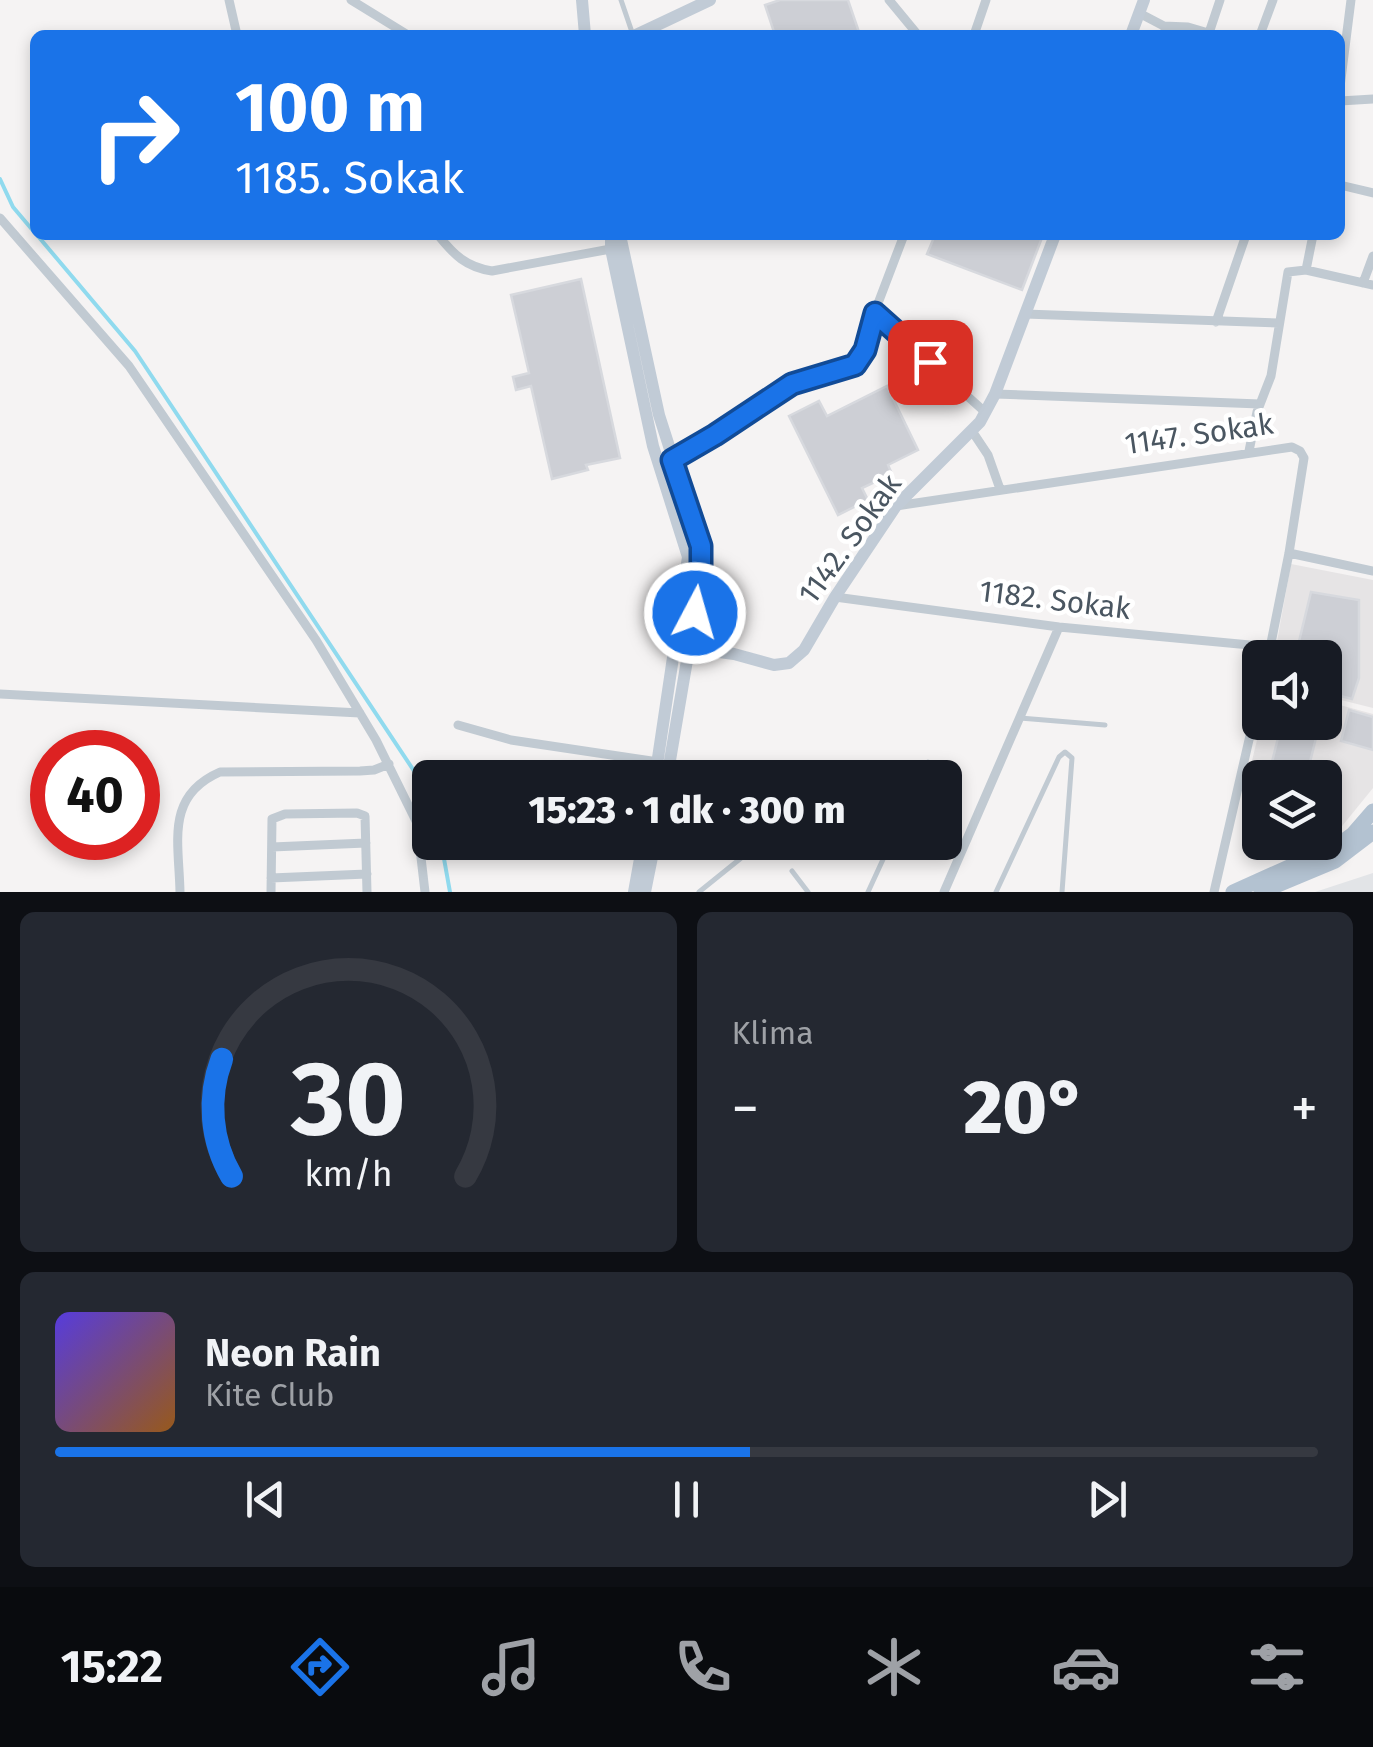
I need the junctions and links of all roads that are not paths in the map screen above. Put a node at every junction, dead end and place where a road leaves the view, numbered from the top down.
1 (230, 0) edge
2 (350, 0) edge
3 (582, 0) edge
4 (621, 0) edge
5 (710, 0) edge
6 (889, 0) edge
7 (986, 0) edge
8 (1220, 0) edge
9 (1273, 0) edge
10 (1351, 0) edge
11 (1142, 7) edge
12 (1163, 26) junction
13 (237, 30) edge
14 (400, 30) edge
15 (585, 30) edge
16 (633, 30) edge
17 (646, 30) edge
18 (914, 30) edge
19 (976, 30) edge
20 (1171, 30) edge
21 (1198, 30) edge
22 (1213, 30) edge
23 (1262, 30) edge
24 (1345, 49) edge
25 (1373, 98) edge
26 (1345, 101) edge
27 (1345, 186) edge
28 (1373, 192) edge
29 (0, 218) edge
30 (442, 240) edge
31 (902, 240) edge
32 (1053, 240) edge
33 (1244, 240) edge
34 (1312, 240) edge
35 (616, 242) edge
36 (1373, 256) edge
37 (1306, 270) junction
38 (1368, 284) edge
39 (875, 313) junction
40 (1025, 314) junction
41 (1216, 322) junction
42 (1278, 323) junction
43 (995, 394) junction
44 (1260, 404) junction
45 (985, 412) junction
46 (972, 430) junction
47 (1249, 451) junction
48 (666, 463) junction
49 (1000, 489) junction
50 (896, 506) junction
51 (1290, 553) junction
52 (1373, 572) edge
53 (835, 597) junction
54 (1059, 627) junction
55 (1272, 640) edge
56 (682, 647) junction
57 (1242, 649) edge
58 (0, 694) edge
59 (360, 713) junction
60 (1020, 718) junction
61 (458, 724) dead end
62 (1104, 725) dead end
63 (1249, 740) edge
64 (645, 760) edge
65 (658, 760) edge
66 (669, 760) edge
67 (389, 764) junction
68 (1373, 811) edge
69 (1373, 832) edge
70 (366, 843) junction
71 (272, 846) junction
72 (640, 860) edge
73 (651, 860) edge
74 (739, 860) edge
75 (882, 860) edge
76 (792, 871) dead end
77 (366, 874) junction
78 (271, 878) junction
79 (180, 892) edge
80 (271, 892) edge
81 (367, 892) edge
82 (425, 892) edge
83 (634, 892) edge
84 (645, 892) edge
85 (699, 892) edge
86 (808, 892) edge
87 (868, 892) edge
88 (944, 892) edge
89 (996, 892) edge
90 (1062, 892) edge
91 (1214, 892) edge
92 (1234, 892) edge
93 (1261, 892) edge

1 - 13 street
2 - 14 street
3 - 15 street
4 - 16 lane
5 - 17 street
6 - 18 street
7 - 19 street
8 - 22 street
9 - 23 street
10 - 24 street
11 - 12 street
12 - 20 street
12 - 21 street
25 - 26 street
27 - 28 street
29 - 59 street
30 - 35 street
31 - 39 street
32 - 40 street, 1142. Sokak
33 - 41 street
34 - 37 street
35 - 48 street
36 - 38 street
37 - 38 street
37 - 42 street
39 - 45 street
39 - 48 street
40 - 41 street
40 - 43 street, 1142. Sokak
41 - 42 street
42 - 44 street
43 - 44 street
43 - 45 street, 1142. Sokak
44 - 47 street
45 - 46 street, 1142. Sokak
46 - 49 street
46 - 50 street, 1142. Sokak
47 - 49 street, 1147. Sokak
47 - 51 street, 1147. Sokak
48 - 56 street
49 - 50 street, 1147. Sokak
50 - 53 street, 1142. Sokak
51 - 52 street
51 - 55 street, 1147. Sokak
53 - 54 street, 1182. Sokak
53 - 56 street, 1142. Sokak
54 - 57 street, 1182. Sokak
54 - 60 street
56 - 65 street
56 - 66 street
58 - 59 street
59 - 67 street
60 - 62 lane
60 - 88 street
61 - 64 street
63 - 91 street
67 - 79 street
67 - 82 street
68 - 92 main road
69 - 93 main road
70 - 71 street
70 - 71 street
70 - 77 street
71 - 78 street
72 - 83 street
73 - 84 street
74 - 85 lane
75 - 87 lane
76 - 86 lane
77 - 78 street
77 - 81 street
78 - 80 street
89 - 90 lane

